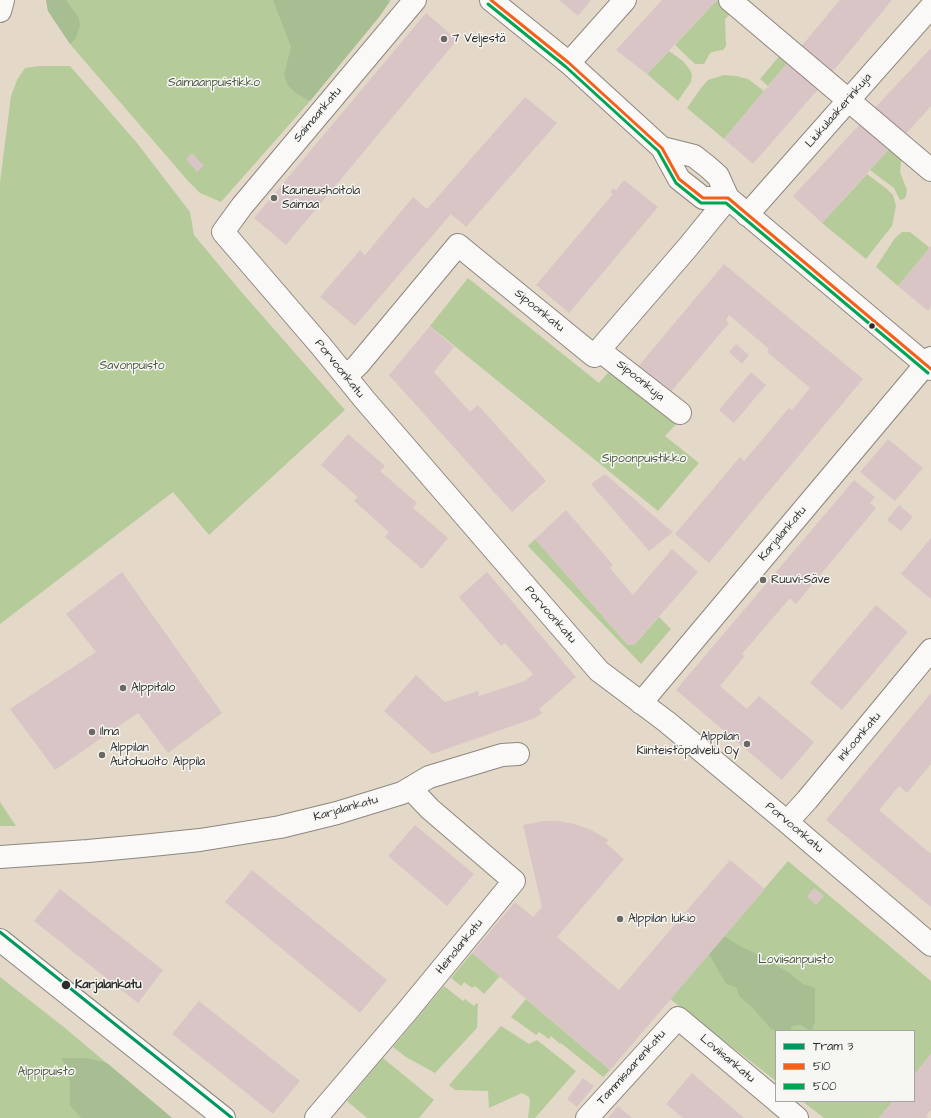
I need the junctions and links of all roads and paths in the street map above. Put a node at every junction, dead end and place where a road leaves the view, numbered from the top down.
1 (3, 0) edge
2 (415, 0) edge
3 (491, 0) edge
4 (625, 0) edge
5 (730, 0) edge
6 (931, 7) edge
7 (0, 11) edge
8 (569, 63) junction
9 (848, 100) junction
10 (931, 170) edge
11 (728, 198) junction
12 (747, 214) junction
13 (223, 232) joint
14 (599, 350) junction
15 (929, 364) edge
16 (346, 376) junction
17 (680, 414) dead end
18 (931, 650) edge
19 (641, 703) junction
20 (518, 754) dead end
21 (411, 789) junction
22 (787, 822) junction
23 (0, 857) edge
24 (0, 940) edge
25 (931, 945) edge
26 (678, 1018) joint
27 (775, 1100) edge
28 (777, 1102) edge
29 (224, 1118) edge
30 (316, 1118) edge
31 (587, 1118) edge
32 (797, 1118) edge

1 - 7 street
2 - 13 street, Saimaankatu
3 - 8 street
4 - 8 street
5 - 9 street
6 - 9 street, Liukulaakerinkuja
8 - 11 street
9 - 10 street
9 - 12 street, Liukulaakerinkuja
11 - 12 street
11 - 14 street
12 - 15 street
13 - 16 street, Porvoonkatu
14 - 16 street, Sipoonkatu
14 - 17 street, Sipoonkuja
15 - 19 street, Karjalankatu
16 - 19 street, Porvoonkatu
18 - 22 street, Inkoonkatu
19 - 22 street, Porvoonkatu
20 - 21 street, Karjalankatu
21 - 23 street, Karjalankatu
21 - 30 street, Heinolankatu
22 - 25 street, Porvoonkatu
24 - 29 street
26 - 27 street, Loviisankatu
26 - 31 street, Tammisaarenkatu
28 - 32 street, Loviisankatu

